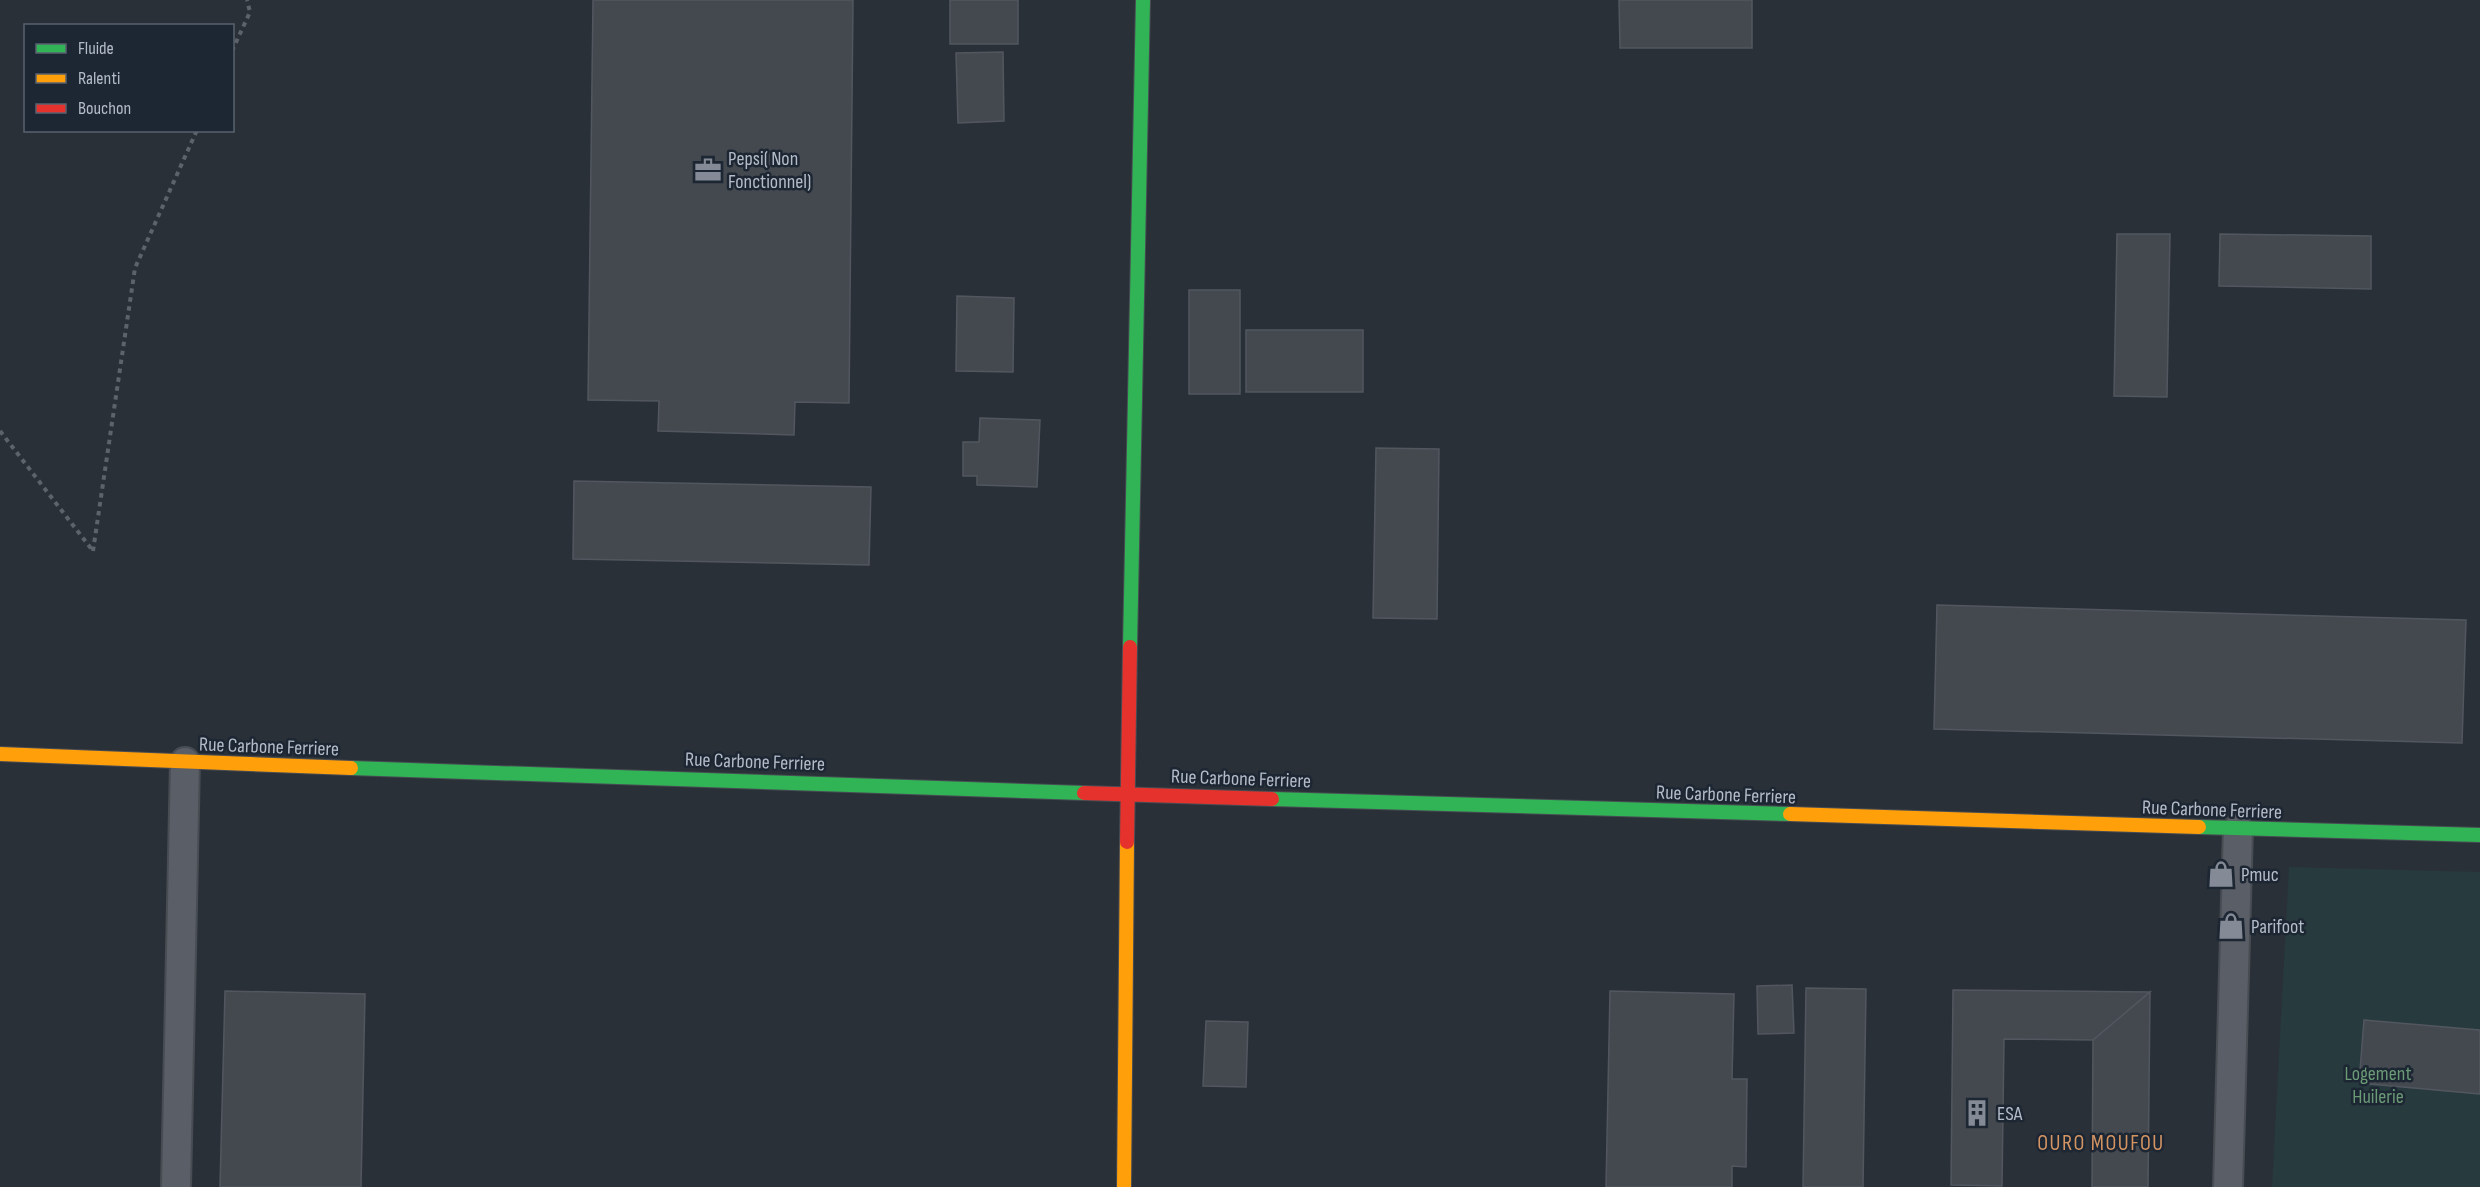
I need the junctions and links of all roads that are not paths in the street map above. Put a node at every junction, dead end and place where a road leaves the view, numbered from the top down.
1 (1143, 0) edge
2 (0, 754) edge
3 (185, 762) junction
4 (1127, 793) junction
5 (2238, 829) junction
6 (2480, 835) edge
7 (176, 1187) edge
8 (1124, 1187) edge
9 (2228, 1187) edge

1 - 4 street
2 - 3 street, Rue Carbone Ferriere
3 - 4 street, Rue Carbone Ferriere
3 - 7 street
4 - 5 street, Rue Carbone Ferriere
4 - 8 street
5 - 6 street, Rue Carbone Ferriere
5 - 9 street

